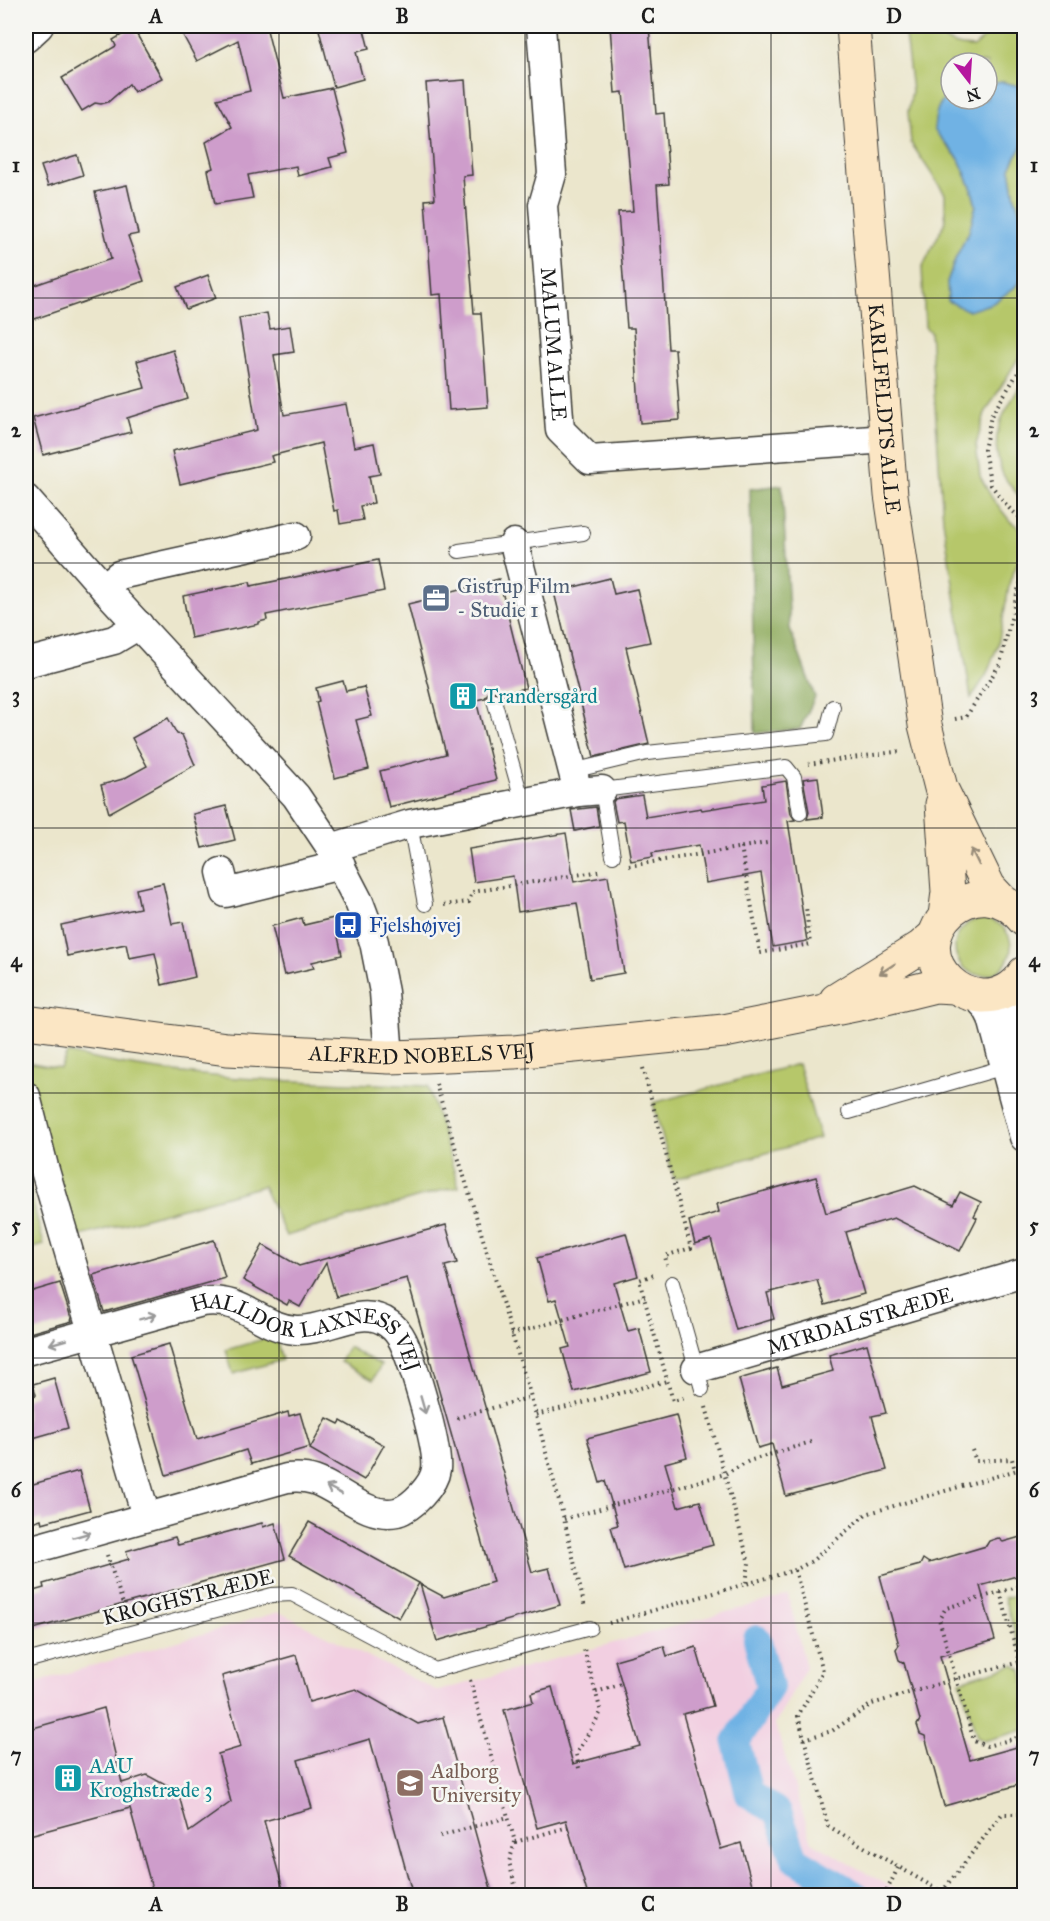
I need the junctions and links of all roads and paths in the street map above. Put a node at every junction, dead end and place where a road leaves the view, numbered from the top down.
1 (39, 26) edge
2 (541, 26) edge
3 (853, 26) edge
4 (26, 38) edge
5 (1024, 363) edge
6 (887, 440) junction
7 (26, 499) edge
8 (1024, 520) edge
9 (583, 533) dead end
10 (296, 536) dead end
11 (514, 543) junction
12 (459, 551) dead end
13 (1024, 574) edge
14 (104, 588) junction
15 (1018, 590) junction
16 (1024, 592) edge
17 (139, 625) junction
18 (26, 663) edge
19 (494, 700) dead end
20 (833, 707) dead end
21 (927, 736) junction
22 (786, 767) junction
23 (584, 785) junction
24 (941, 788) junction
25 (523, 803) junction
26 (800, 813) dead end
27 (410, 824) junction
28 (767, 843) dead end
29 (741, 847) junction
30 (336, 856) junction
31 (613, 856) dead end
32 (626, 866) dead end
33 (604, 870) dead end
34 (221, 872) dead end
35 (425, 903) joint
36 (806, 907) dead end
37 (1017, 911) edge
38 (940, 925) junction
39 (1019, 980) edge
40 (965, 991) junction
41 (817, 1011) junction
42 (26, 1022) edge
43 (635, 1040) junction
44 (424, 1056) junction
45 (389, 1057) junction
46 (1018, 1061) edge
47 (26, 1096) edge
48 (849, 1112) dead end
49 (1024, 1137) edge
50 (1024, 1273) edge
51 (659, 1274) dead end
52 (670, 1277) joint
53 (645, 1297) junction
54 (92, 1332) junction
55 (511, 1334) junction
56 (26, 1351) edge
57 (667, 1381) junction
58 (697, 1384) junction
59 (531, 1397) junction
60 (706, 1404) dead end
61 (536, 1415) junction
62 (429, 1425) junction
63 (814, 1441) dead end
64 (972, 1450) dead end
65 (1024, 1468) edge
66 (1015, 1470) junction
67 (725, 1474) junction
68 (146, 1516) junction
69 (564, 1519) junction
70 (99, 1530) junction
71 (26, 1551) edge
72 (795, 1570) junction
73 (746, 1583) junction
74 (1024, 1585) edge
75 (1000, 1592) junction
76 (584, 1630) junction
77 (132, 1631) junction
78 (26, 1661) edge
79 (465, 1662) junction
80 (1022, 1662) edge
81 (955, 1679) junction
82 (622, 1683) dead end
83 (596, 1692) junction
84 (1024, 1736) edge
85 (804, 1739) junction
86 (579, 1768) dead end
87 (1024, 1814) edge
88 (508, 1816) junction
89 (568, 1827) dead end
90 (440, 1836) dead end
91 (515, 1842) junction
92 (899, 1866) junction
93 (942, 1892) junction
94 (518, 1896) edge
95 (884, 1896) edge
96 (949, 1896) edge

1 - 4 street
2 - 6 street, MALUM ALLE
3 - 6 street, KARLFELDTS ALLE
5 - 8 path
6 - 21 street, KARLFELDTS ALLE
7 - 14 street
9 - 11 lane
10 - 14 street
11 - 12 lane
11 - 23 street
13 - 15 path
14 - 17 street
15 - 16 path
15 - 21 path
17 - 18 street
17 - 30 street
19 - 25 lane
20 - 23 lane
21 - 22 path
21 - 24 street, KARLFELDTS ALLE
22 - 23 lane
22 - 26 lane
23 - 25 street
23 - 31 lane
37 -> 24 street, KARLFELDTS ALLE
24 - 38 street, KARLFELDTS ALLE
25 - 27 street
27 - 30 street
27 - 35 lane
28 - 29 path
29 - 32 path
29 - 36 path
30 - 34 street
30 - 45 street
33 - 35 path
37 - 38 street, ALFRED NOBELS VEJ
38 - 40 street, KARLFELDTS ALLE
38 -> 41 street, ALFRED NOBELS VEJ
39 - 40 street, ALFRED NOBELS VEJ
39 - 46 street
40 - 41 street, ALFRED NOBELS VEJ
40 - 46 street
41 - 43 street, ALFRED NOBELS VEJ
42 - 45 street, ALFRED NOBELS VEJ
43 - 44 street, ALFRED NOBELS VEJ
43 - 52 path
44 - 45 street, ALFRED NOBELS VEJ
44 - 55 path
46 - 48 lane
46 - 49 street
47 - 54 street
50 - 58 street, MYRDALSTRÆDE
51 - 53 path
52 - 58 lane
53 - 55 path
53 - 57 path
54 -> 56 street, HALLDOR LAXNESS VEJ
54 -> 62 street, HALLDOR LAXNESS VEJ
54 - 68 street
55 - 59 path
57 - 58 path
57 - 61 path
59 - 61 path
59 - 62 path
60 - 67 path
61 - 69 path
62 -> 68 street, HALLDOR LAXNESS VEJ
63 - 67 path
64 - 66 path
65 - 66 path
66 - 72 path
67 - 69 path
67 - 73 path
68 - 70 street, HALLDOR LAXNESS VEJ
69 - 76 path
71 -> 70 street, HALLDOR LAXNESS VEJ
70 - 77 path
72 - 73 path
72 - 85 path
73 - 76 path
74 - 75 path
75 - 80 path
75 - 81 path
76 - 79 lane, KROGHSTRÆDE
76 - 83 path
77 - 78 lane, KROGHSTRÆDE
77 - 79 lane, KROGHSTRÆDE
79 - 88 path
80 - 81 path
81 - 84 path
81 - 85 path
82 - 83 path
83 - 86 path
85 - 92 path
87 - 93 path
88 - 90 path
88 - 91 path
89 - 91 path
91 - 94 path
92 - 93 path
92 - 95 path
93 - 96 path

